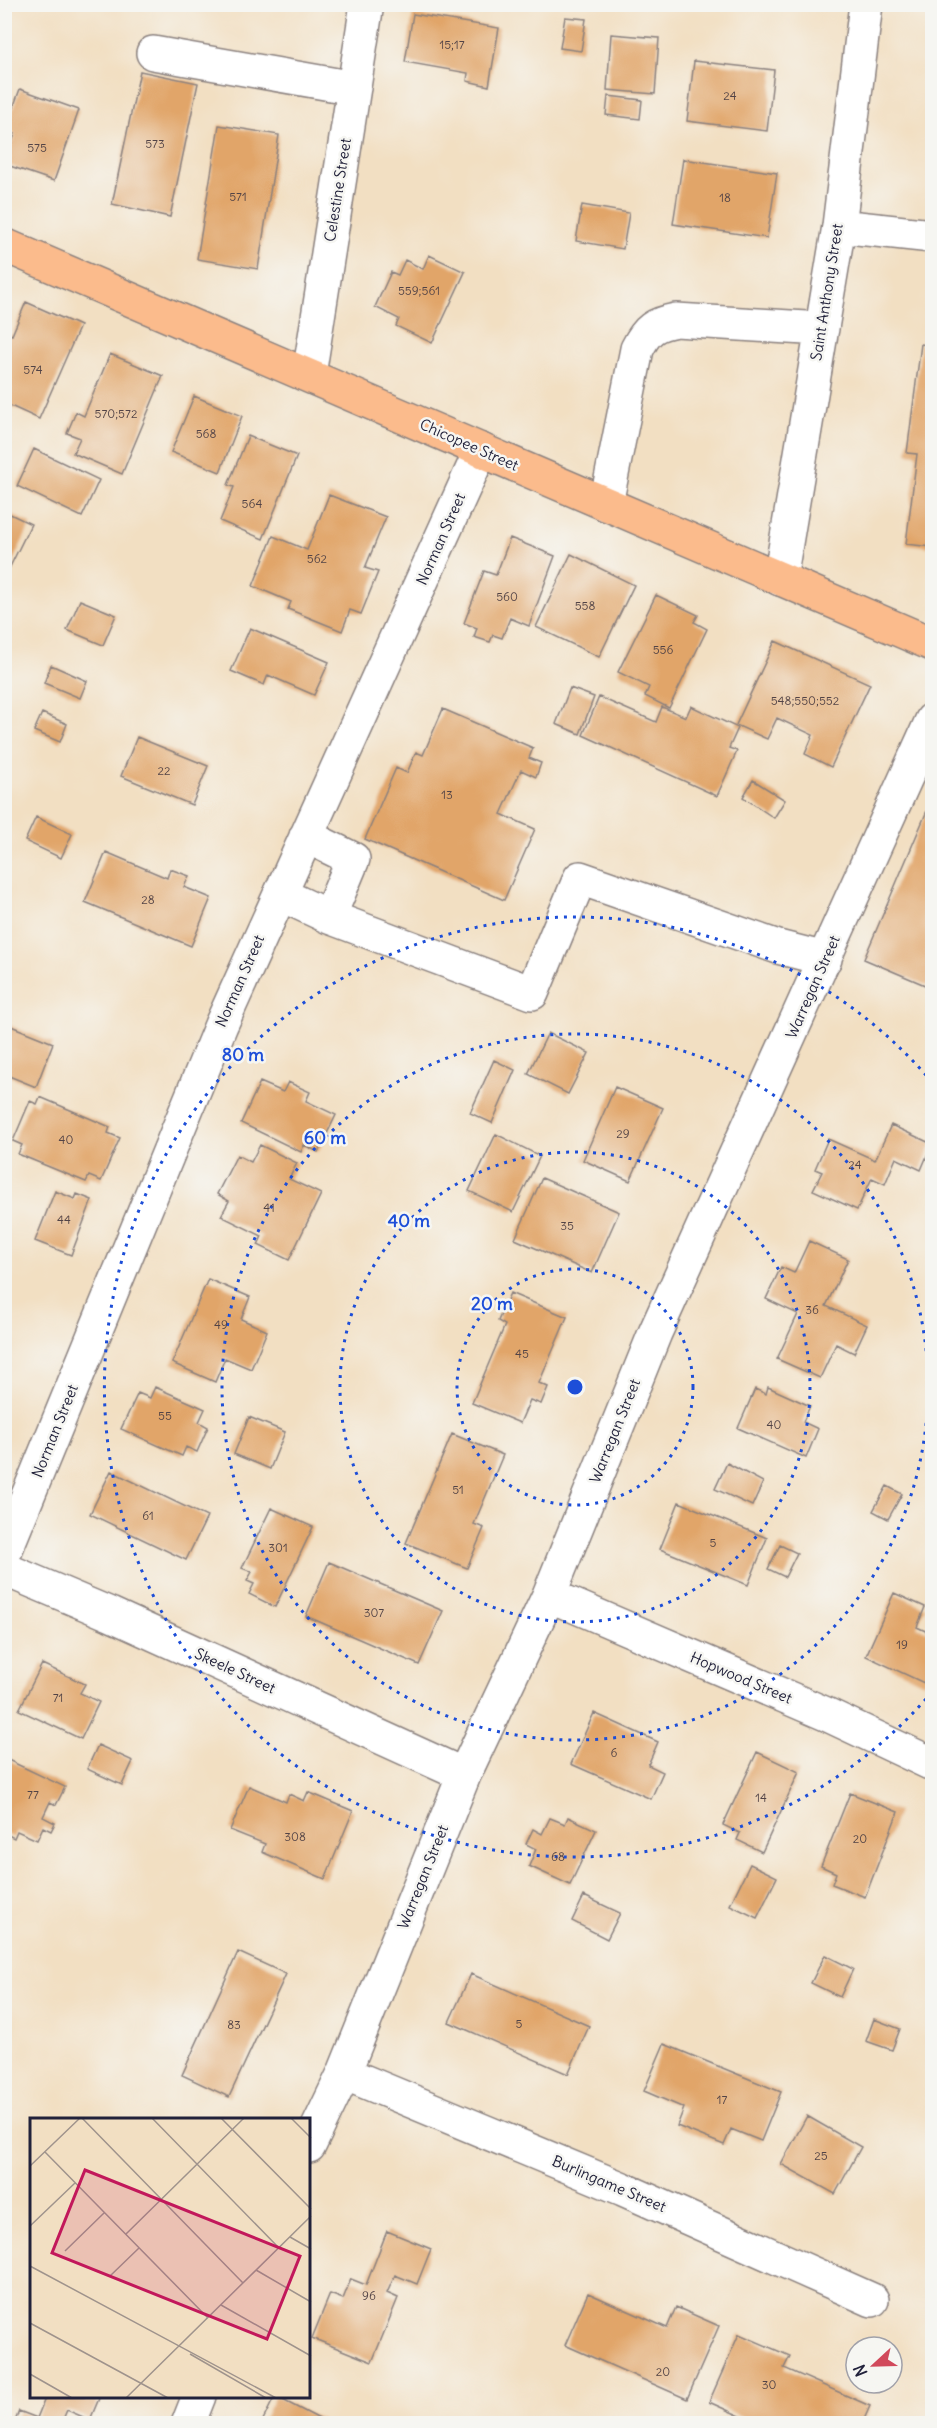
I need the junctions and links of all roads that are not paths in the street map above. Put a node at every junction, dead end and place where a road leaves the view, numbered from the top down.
1 (367, 4) edge
2 (866, 4) edge
3 (153, 53) dead end
4 (354, 88) junction
5 (838, 226) junction
6 (933, 236) edge
7 (4, 245) edge
8 (822, 329) junction
9 (309, 375) junction
10 (481, 450) junction
11 (606, 504) junction
12 (780, 579) junction
13 (933, 644) edge
14 (933, 720) edge
15 (306, 836) junction
16 (280, 894) junction
17 (329, 917) junction
18 (825, 959) junction
19 (4, 1554) edge
20 (4, 1569) edge
21 (549, 1594) junction
22 (933, 1764) edge
23 (464, 1775) junction
24 (344, 2073) junction
25 (310, 2144) edge
26 (872, 2300) dead end
27 (199, 2398) edge
28 (188, 2424) edge

1 - 4 street, Celestine Street
2 - 5 street, Saint Anthony Street
3 - 4 street
4 - 9 street, Celestine Street
5 - 6 street
5 - 8 street, Saint Anthony Street
7 - 9 main road, Chicopee Street
8 - 11 street
8 - 12 street, Saint Anthony Street
9 - 10 main road, Chicopee Street
10 - 11 main road, Chicopee Street
10 - 15 street, Norman Street
11 - 12 main road, Chicopee Street
12 - 13 main road, Chicopee Street
14 - 18 street, Warregan Street
15 - 16 street, Norman Street
15 - 17 street
16 - 17 street
16 - 19 street, Norman Street
17 - 18 street
18 - 21 street, Warregan Street
20 - 23 street, Skeele Street
21 - 22 street, Hopwood Street
21 - 23 street, Warregan Street
23 - 24 street, Warregan Street
24 - 25 street, Warregan Street
24 - 26 street, Burlingame Street
27 - 28 street

